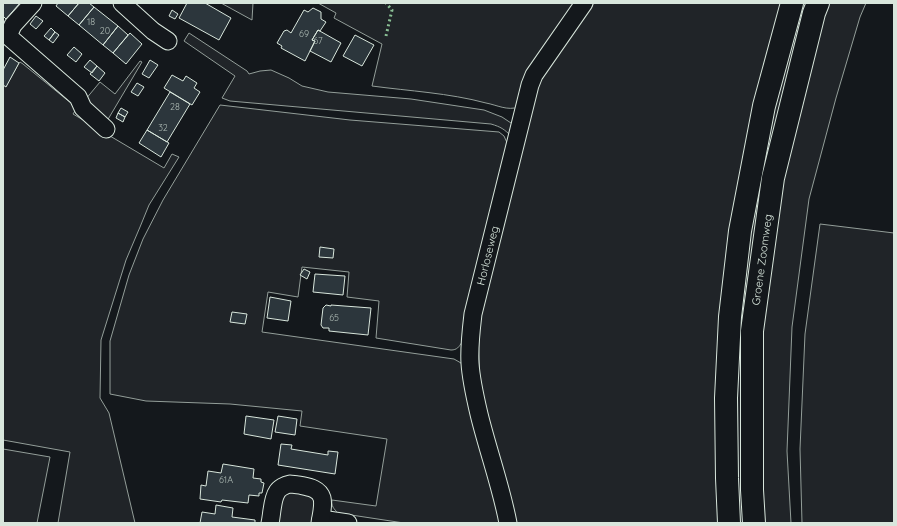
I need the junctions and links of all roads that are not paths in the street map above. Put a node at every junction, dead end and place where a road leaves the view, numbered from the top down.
1 (33, 3) edge
2 (122, 3) edge
3 (584, 3) edge
4 (792, 3) edge
5 (818, 3) edge
6 (168, 41) dead end
7 (106, 129) dead end
8 (320, 521) edge
9 (270, 523) edge
10 (348, 523) edge
11 (508, 523) edge
12 (729, 523) edge
13 (754, 523) edge

1 - 7 street
2 - 6 street
3 - 11 street, Horloseweg
4 - 12 main road
5 - 13 main road, Groene Zoomweg
8 - 9 street
8 - 10 street

